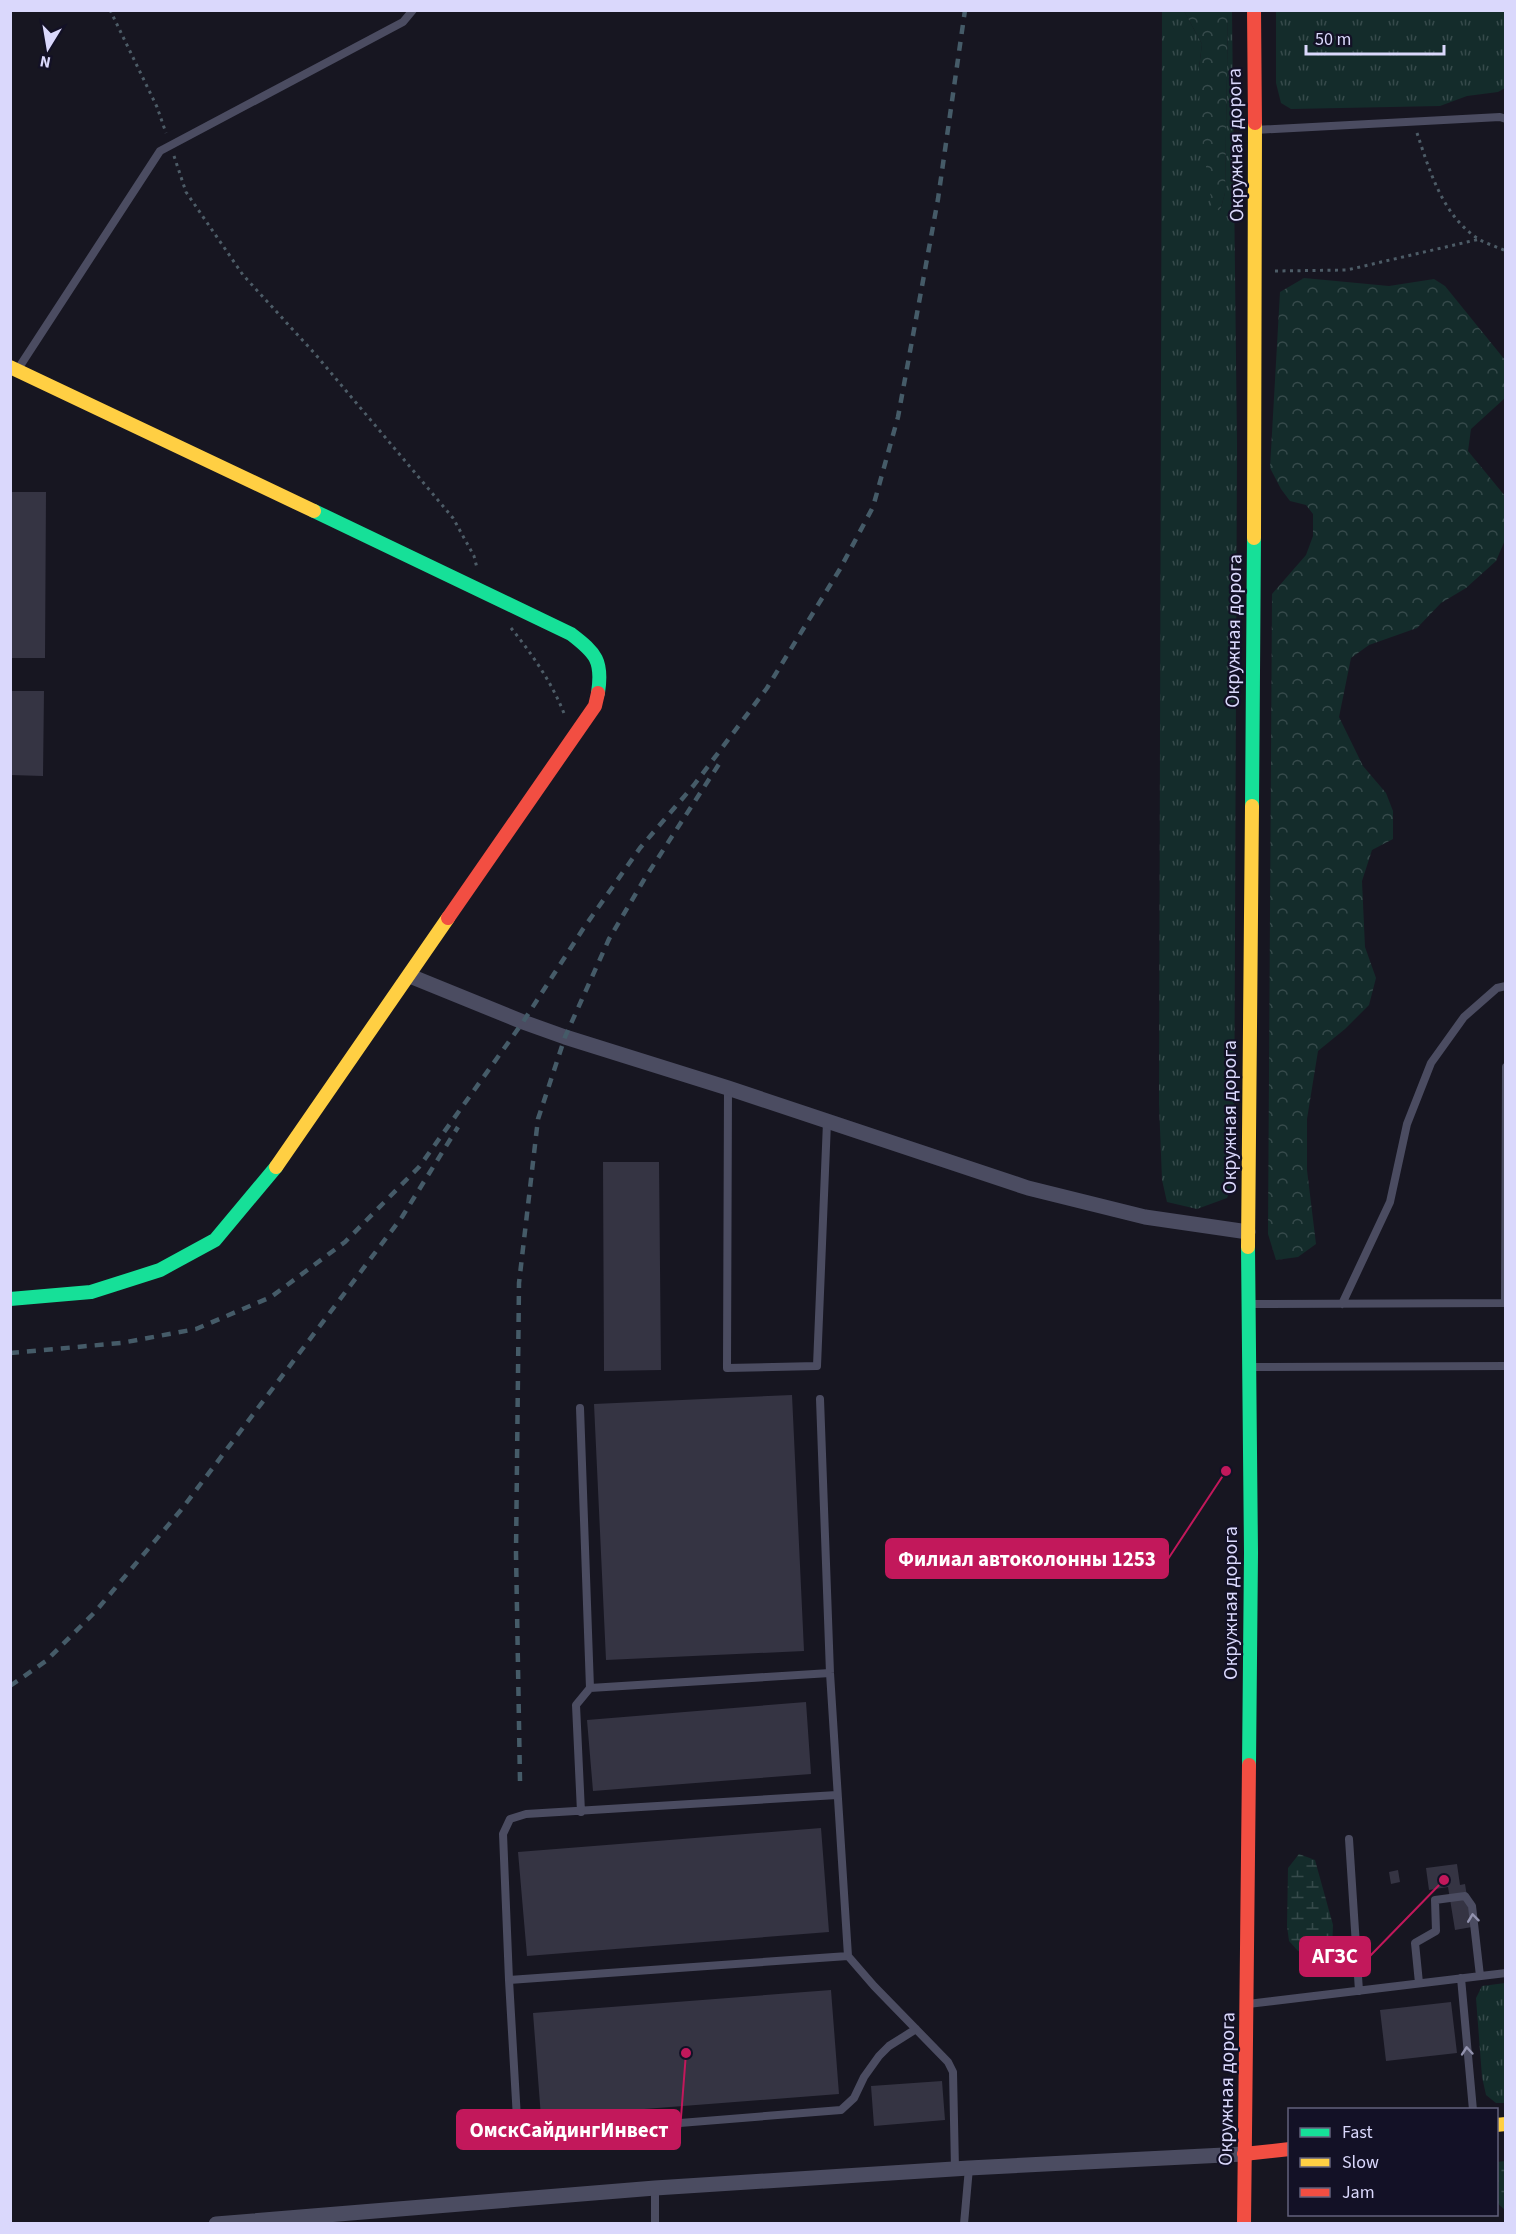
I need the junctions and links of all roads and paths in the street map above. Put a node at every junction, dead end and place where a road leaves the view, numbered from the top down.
1 (110, 10) edge
2 (413, 10) edge
3 (1254, 10) edge
4 (1506, 119) edge
5 (1413, 122) junction
6 (1254, 130) junction
7 (170, 145) junction
8 (1479, 239) junction
9 (1506, 251) edge
10 (1256, 271) junction
11 (14, 368) edge
12 (484, 593) junction
13 (509, 626) dead end
14 (565, 717) dead end
15 (410, 976) junction
16 (1506, 986) edge
17 (1506, 1067) edge
18 (728, 1088) junction
19 (827, 1122) junction
20 (1248, 1232) junction
21 (10, 1299) edge
22 (1248, 1304) junction
23 (1342, 1304) junction
24 (1506, 1366) edge
25 (1248, 1367) junction
26 (820, 1399) dead end
27 (580, 1407) dead end
28 (830, 1673) junction
29 (590, 1688) junction
30 (837, 1795) junction
31 (581, 1812) junction
32 (1349, 1839) dead end
33 (848, 1956) junction
34 (1506, 1973) edge
35 (1480, 1976) junction
36 (1461, 1978) junction
37 (509, 1980) junction
38 (1419, 1983) junction
39 (1359, 1990) junction
40 (1246, 2004) junction
41 (916, 2029) junction
42 (1473, 2108) edge
43 (1288, 2149) edge
44 (1244, 2154) junction
45 (962, 2168) junction
46 (655, 2188) junction
47 (216, 2223) edge
48 (655, 2223) edge
49 (964, 2223) edge
50 (1244, 2223) edge

1 - 7 path
2 - 7 lane
3 - 6 main road, Окружная дорога
4 - 5 lane
5 - 6 lane
5 - 8 path
6 - 10 main road, Окружная дорога
7 - 11 lane
7 - 12 path
8 - 9 path
8 - 10 path
10 - 20 main road, Окружная дорога
11 - 12 main road
12 - 15 main road
13 - 14 path
15 - 18 street
15 - 21 main road
16 - 23 lane
17 - 23 lane
18 - 19 street
18 - 19 lane
19 - 20 street
20 - 22 main road, Окружная дорога
22 - 23 lane
22 - 25 main road, Окружная дорога
24 - 25 lane
25 - 40 main road, Окружная дорога
26 - 28 lane
27 - 29 lane
28 - 29 lane
28 - 30 lane
29 - 31 lane
30 - 31 lane
30 - 33 lane
31 - 37 lane
32 - 39 lane
33 - 37 lane
33 - 41 lane
34 - 35 lane
35 - 36 lane
35 -> 38 lane
36 - 38 lane
42 -> 36 lane
37 - 41 lane
38 - 39 lane
39 - 40 lane
40 - 44 main road, Окружная дорога
41 - 45 lane
43 - 44 main road
44 - 45 street
44 - 50 main road, Окружная дорога
45 - 46 street
45 - 49 lane
46 - 47 street
46 - 48 lane

